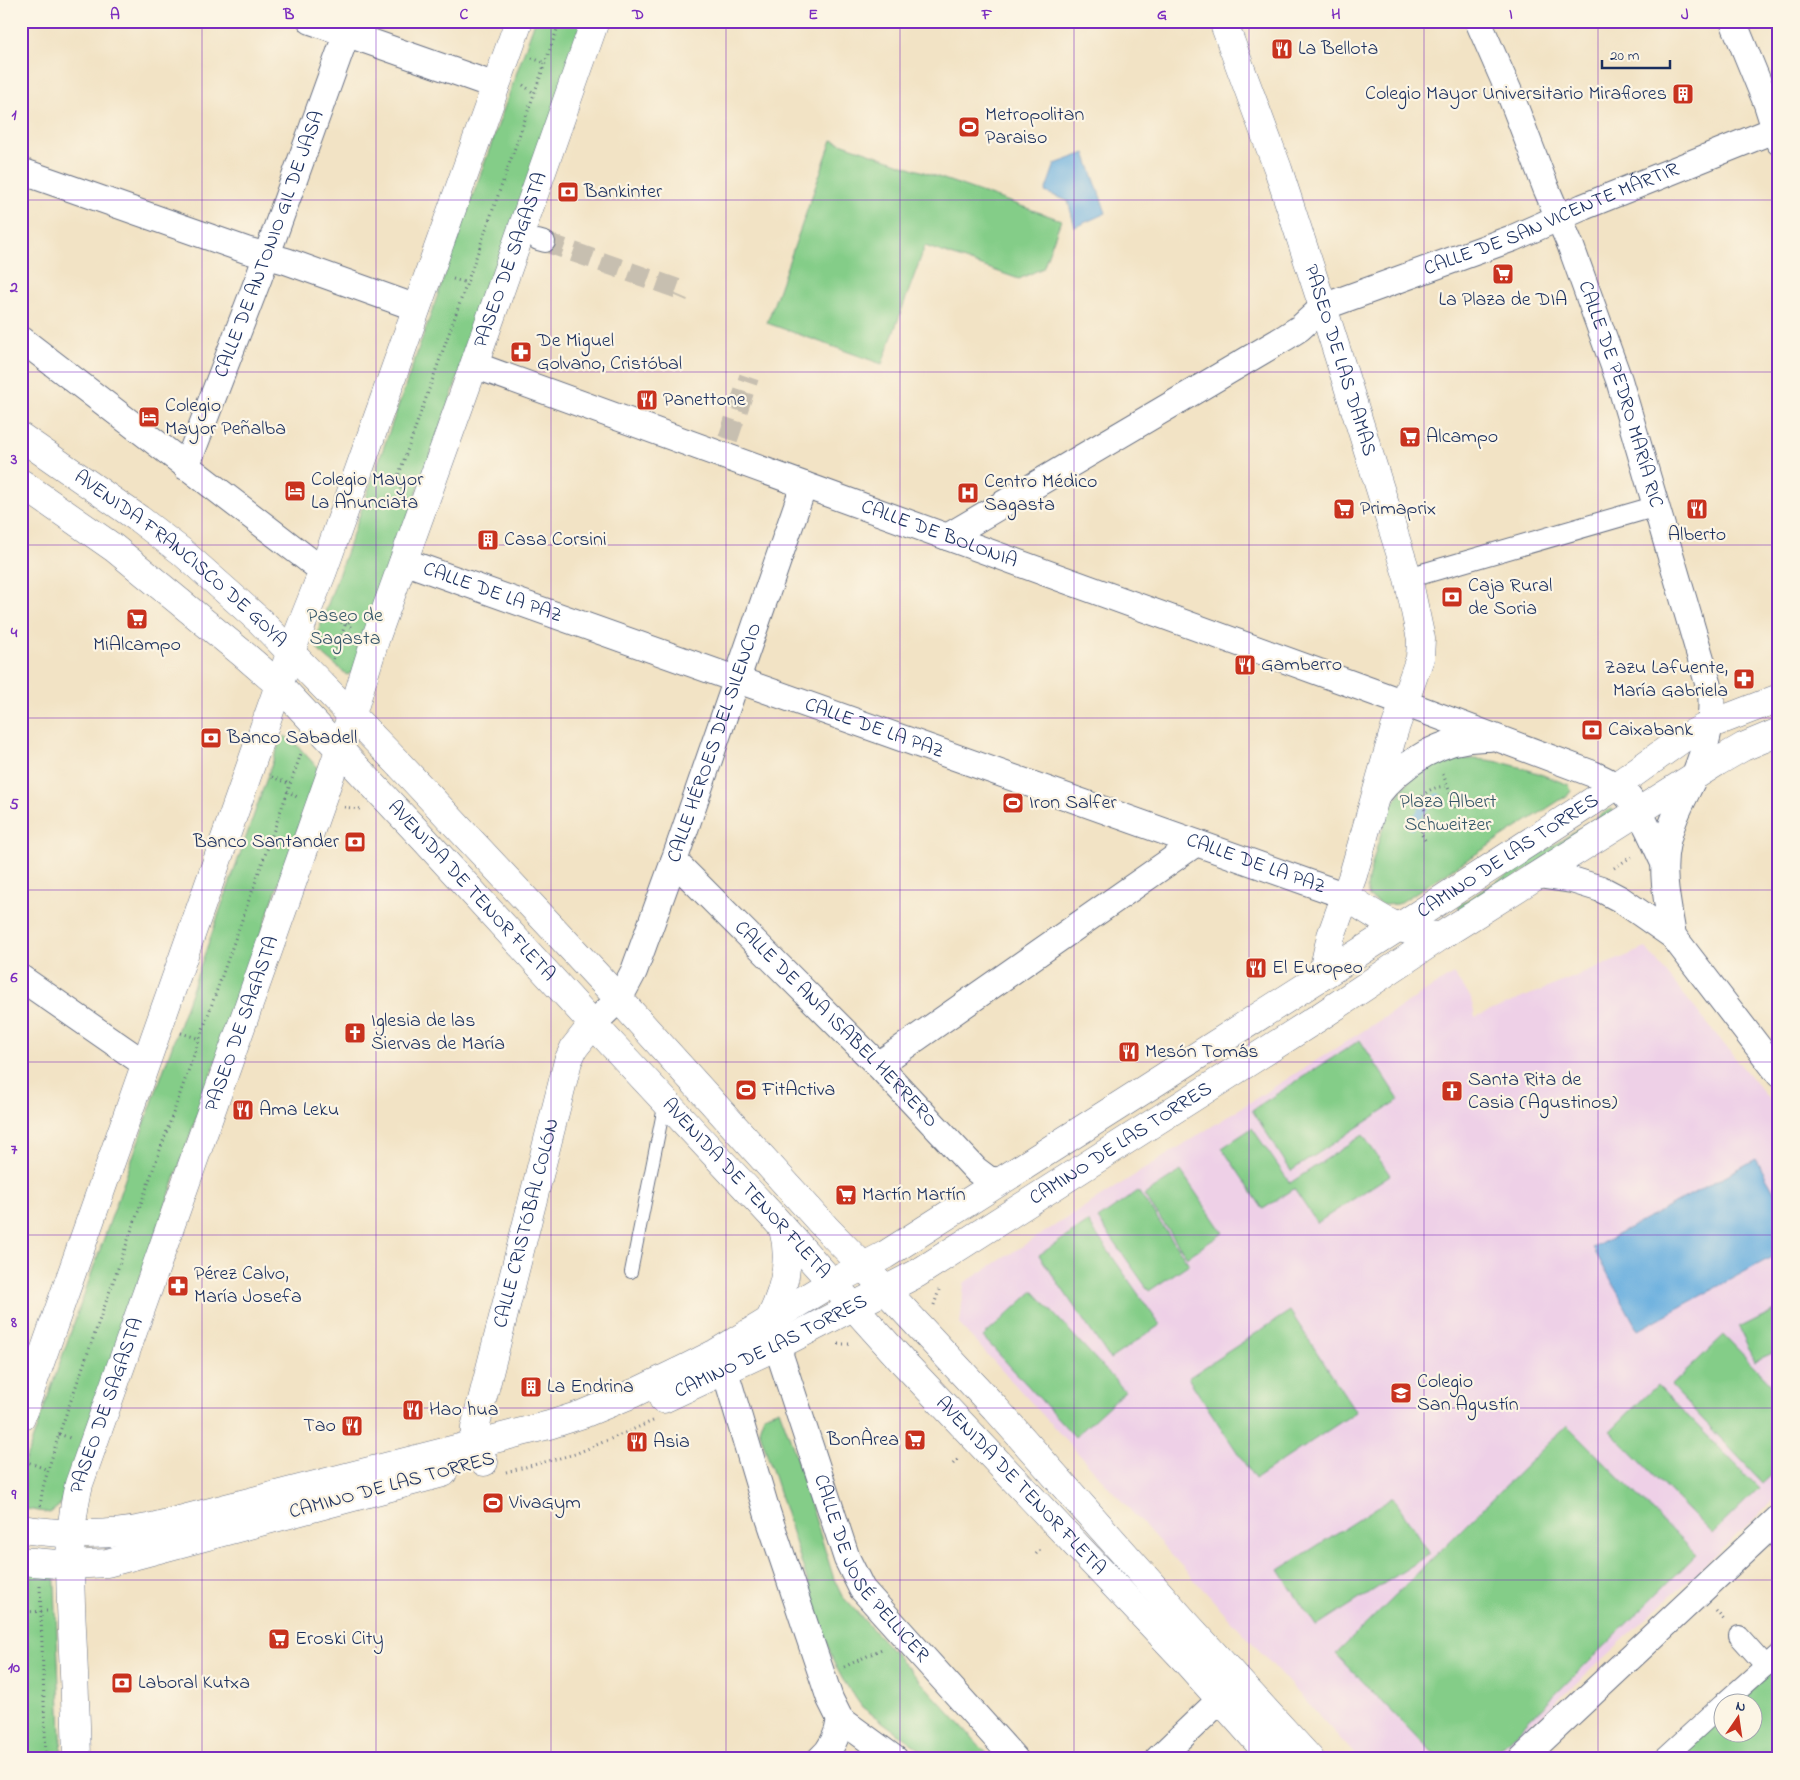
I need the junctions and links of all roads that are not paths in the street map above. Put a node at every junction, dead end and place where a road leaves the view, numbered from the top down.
1 (311, 21) edge
2 (519, 21) edge
3 (595, 21) edge
4 (1223, 21) edge
5 (1478, 21) edge
6 (1733, 21) edge
7 (349, 28) edge
8 (496, 86) junction
9 (1777, 133) edge
10 (21, 171) edge
11 (1559, 218) junction
12 (266, 256) junction
13 (1323, 307) junction
14 (417, 308) junction
15 (21, 338) edge
16 (474, 365) junction
17 (21, 437) edge
18 (186, 467) junction
19 (21, 483) edge
20 (804, 485) junction
21 (1657, 506) junction
22 (947, 537) junction
23 (403, 561) junction
24 (323, 571) junction
25 (1408, 578) junction
26 (290, 654) junction
27 (737, 680) junction
28 (279, 686) junction
29 (1779, 698) edge
30 (1404, 703) junction
31 (352, 714) junction
32 (1710, 725) junction
33 (1779, 732) edge
34 (1494, 739) junction
35 (338, 749) junction
36 (1693, 778) junction
37 (1616, 786) junction
38 (1375, 798) junction
39 (1638, 812) junction
40 (1196, 843) junction
41 (674, 861) junction
42 (1663, 861) junction
43 (1538, 876) junction
44 (1346, 896) junction
45 (1399, 927) junction
46 (1441, 936) junction
47 (1673, 936) junction
48 (1322, 976) junction
49 (21, 978) edge
50 (619, 999) junction
51 (593, 1024) junction
52 (145, 1064) junction
53 (878, 1065) junction
54 (1779, 1074) edge
55 (665, 1102) junction
56 (1000, 1182) junction
57 (783, 1229) junction
58 (863, 1266) junction
59 (631, 1272) dead end
60 (831, 1283) junction
61 (886, 1290) junction
62 (854, 1307) junction
63 (770, 1320) junction
64 (777, 1346) junction
65 (720, 1362) junction
66 (21, 1417) edge
67 (479, 1453) junction
68 (1779, 1518) edge
69 (30, 1519) edge
70 (70, 1534) junction
71 (21, 1561) edge
72 (70, 1565) junction
73 (1736, 1627) road end
74 (1772, 1660) edge
75 (1233, 1675) junction
76 (1737, 1692) edge
77 (1221, 1699) junction
78 (1712, 1715) edge
79 (840, 1719) junction
80 (77, 1759) edge
81 (820, 1759) edge
82 (895, 1759) edge
83 (1015, 1759) edge
84 (1158, 1759) edge
85 (1273, 1759) edge
86 (1310, 1759) edge
87 (1522, 1759) edge
88 (1663, 1759) edge

1 - 7 street
2 - 8 main road
3 - 16 main road, PASEO DE SAGASTA
4 - 13 main road, PASEO DE LAS DAMAS
5 - 11 street, CALLE DE PEDRO MARÍA RIC
6 - 9 street
7 - 8 street
7 - 12 street, CALLE DE ANTONIO GIL DE JASA
8 - 14 main road
9 - 11 street, CALLE DE SAN VICENTE MÁRTIR
10 - 12 street
11 - 13 street, CALLE DE SAN VICENTE MÁRTIR
11 - 21 street, CALLE DE PEDRO MARÍA RIC
12 - 14 street
12 - 18 street, CALLE DE ANTONIO GIL DE JASA
13 - 22 street
13 - 25 main road, PASEO DE LAS DAMAS
14 - 24 main road
15 - 18 street
16 - 20 street, CALLE DE BOLONIA
16 - 23 main road, PASEO DE SAGASTA
17 - 26 main road, AVENIDA FRANCISCO DE GOYA
18 - 24 street
19 - 28 main road, AVENIDA FRANCISCO DE GOYA
20 - 22 street, CALLE DE BOLONIA
20 - 27 street, CALLE HÉROES DEL SILENCIO
21 - 25 street
21 - 32 street, CALLE DE PEDRO MARÍA RIC
22 - 30 street, CALLE DE BOLONIA
23 - 27 street, CALLE DE LA PAZ
23 - 31 main road, PASEO DE SAGASTA
24 - 26 main road
25 - 30 main road, PASEO DE LAS DAMAS
26 - 28 main road
26 - 31 main road, AVENIDA FRANCISCO DE GOYA
27 - 40 street, CALLE DE LA PAZ
27 - 41 street, CALLE HÉROES DEL SILENCIO
28 - 35 main road, AVENIDA DE TENOR FLETA
28 - 52 main road
29 - 32 main road, CAMINO DE LAS TORRES
30 - 34 street
30 - 38 main road
31 - 35 main road, PASEO DE SAGASTA
31 - 50 main road, AVENIDA DE TENOR FLETA
32 - 36 street, CALLE DE PEDRO MARÍA RIC
32 - 37 main road, CAMINO DE LAS TORRES
33 - 36 main road, CAMINO DE LAS TORRES
34 - 37 street
34 - 38 street
35 - 51 main road, AVENIDA DE TENOR FLETA
35 - 70 main road, PASEO DE SAGASTA
36 - 39 main road, CAMINO DE LAS TORRES
36 - 42 street, CALLE DE PEDRO MARÍA RIC
37 - 39 street, CAMINO DE LAS TORRES
37 - 45 main road, CAMINO DE LAS TORRES
38 - 44 main road
39 - 42 street
39 - 43 main road, CAMINO DE LAS TORRES
40 - 44 street, CALLE DE LA PAZ
40 - 53 street
41 - 50 street, CALLE HÉROES DEL SILENCIO
41 - 53 street, CALLE DE ANA ISABEL HERRERO
42 - 47 street
43 - 46 main road, CAMINO DE LAS TORRES
43 - 47 street
44 - 45 main road, CAMINO DE LAS TORRES
44 - 48 main road
45 - 46 main road, CAMINO DE LAS TORRES
45 - 48 main road, CAMINO DE LAS TORRES
46 - 61 main road, CAMINO DE LAS TORRES
47 - 54 street
48 - 56 main road, CAMINO DE LAS TORRES
49 - 52 street
50 - 51 street, CALLE CRISTÓBAL COLÓN
50 - 58 main road, AVENIDA DE TENOR FLETA
51 - 55 main road, AVENIDA DE TENOR FLETA
51 - 67 main road, CALLE CRISTÓBAL COLÓN
52 - 66 main road
53 - 56 street, CALLE DE ANA ISABEL HERRERO
55 - 57 main road, AVENIDA DE TENOR FLETA
55 - 59 lane
56 - 58 main road, CAMINO DE LAS TORRES
57 - 60 main road, AVENIDA DE TENOR FLETA
57 - 63 main road
58 - 60 main road, CAMINO DE LAS TORRES
58 - 61 main road, AVENIDA DE TENOR FLETA
60 - 62 main road, AVENIDA DE TENOR FLETA
60 - 63 main road, CAMINO DE LAS TORRES
61 - 62 main road, CAMINO DE LAS TORRES
61 - 75 main road, AVENIDA DE TENOR FLETA
62 - 64 main road, CAMINO DE LAS TORRES
62 - 77 main road, AVENIDA DE TENOR FLETA
63 - 65 main road, CAMINO DE LAS TORRES
64 - 65 main road, CAMINO DE LAS TORRES
64 - 83 street, CALLE DE JOSÉ PELLICER
65 - 67 main road, CAMINO DE LAS TORRES
65 - 79 street
67 - 70 main road, CAMINO DE LAS TORRES
67 - 72 main road, CAMINO DE LAS TORRES
68 - 87 street
69 - 70 main road, CAMINO DE LAS TORRES
70 - 72 main road, PASEO DE SAGASTA
71 - 72 main road, CAMINO DE LAS TORRES
72 - 80 main road, PASEO DE SAGASTA
73 - 74 street
74 - 76 street
75 - 77 street
75 - 86 main road, AVENIDA DE TENOR FLETA
77 - 84 street
77 - 85 main road, AVENIDA DE TENOR FLETA
78 - 88 street
79 - 81 street
79 - 82 street

